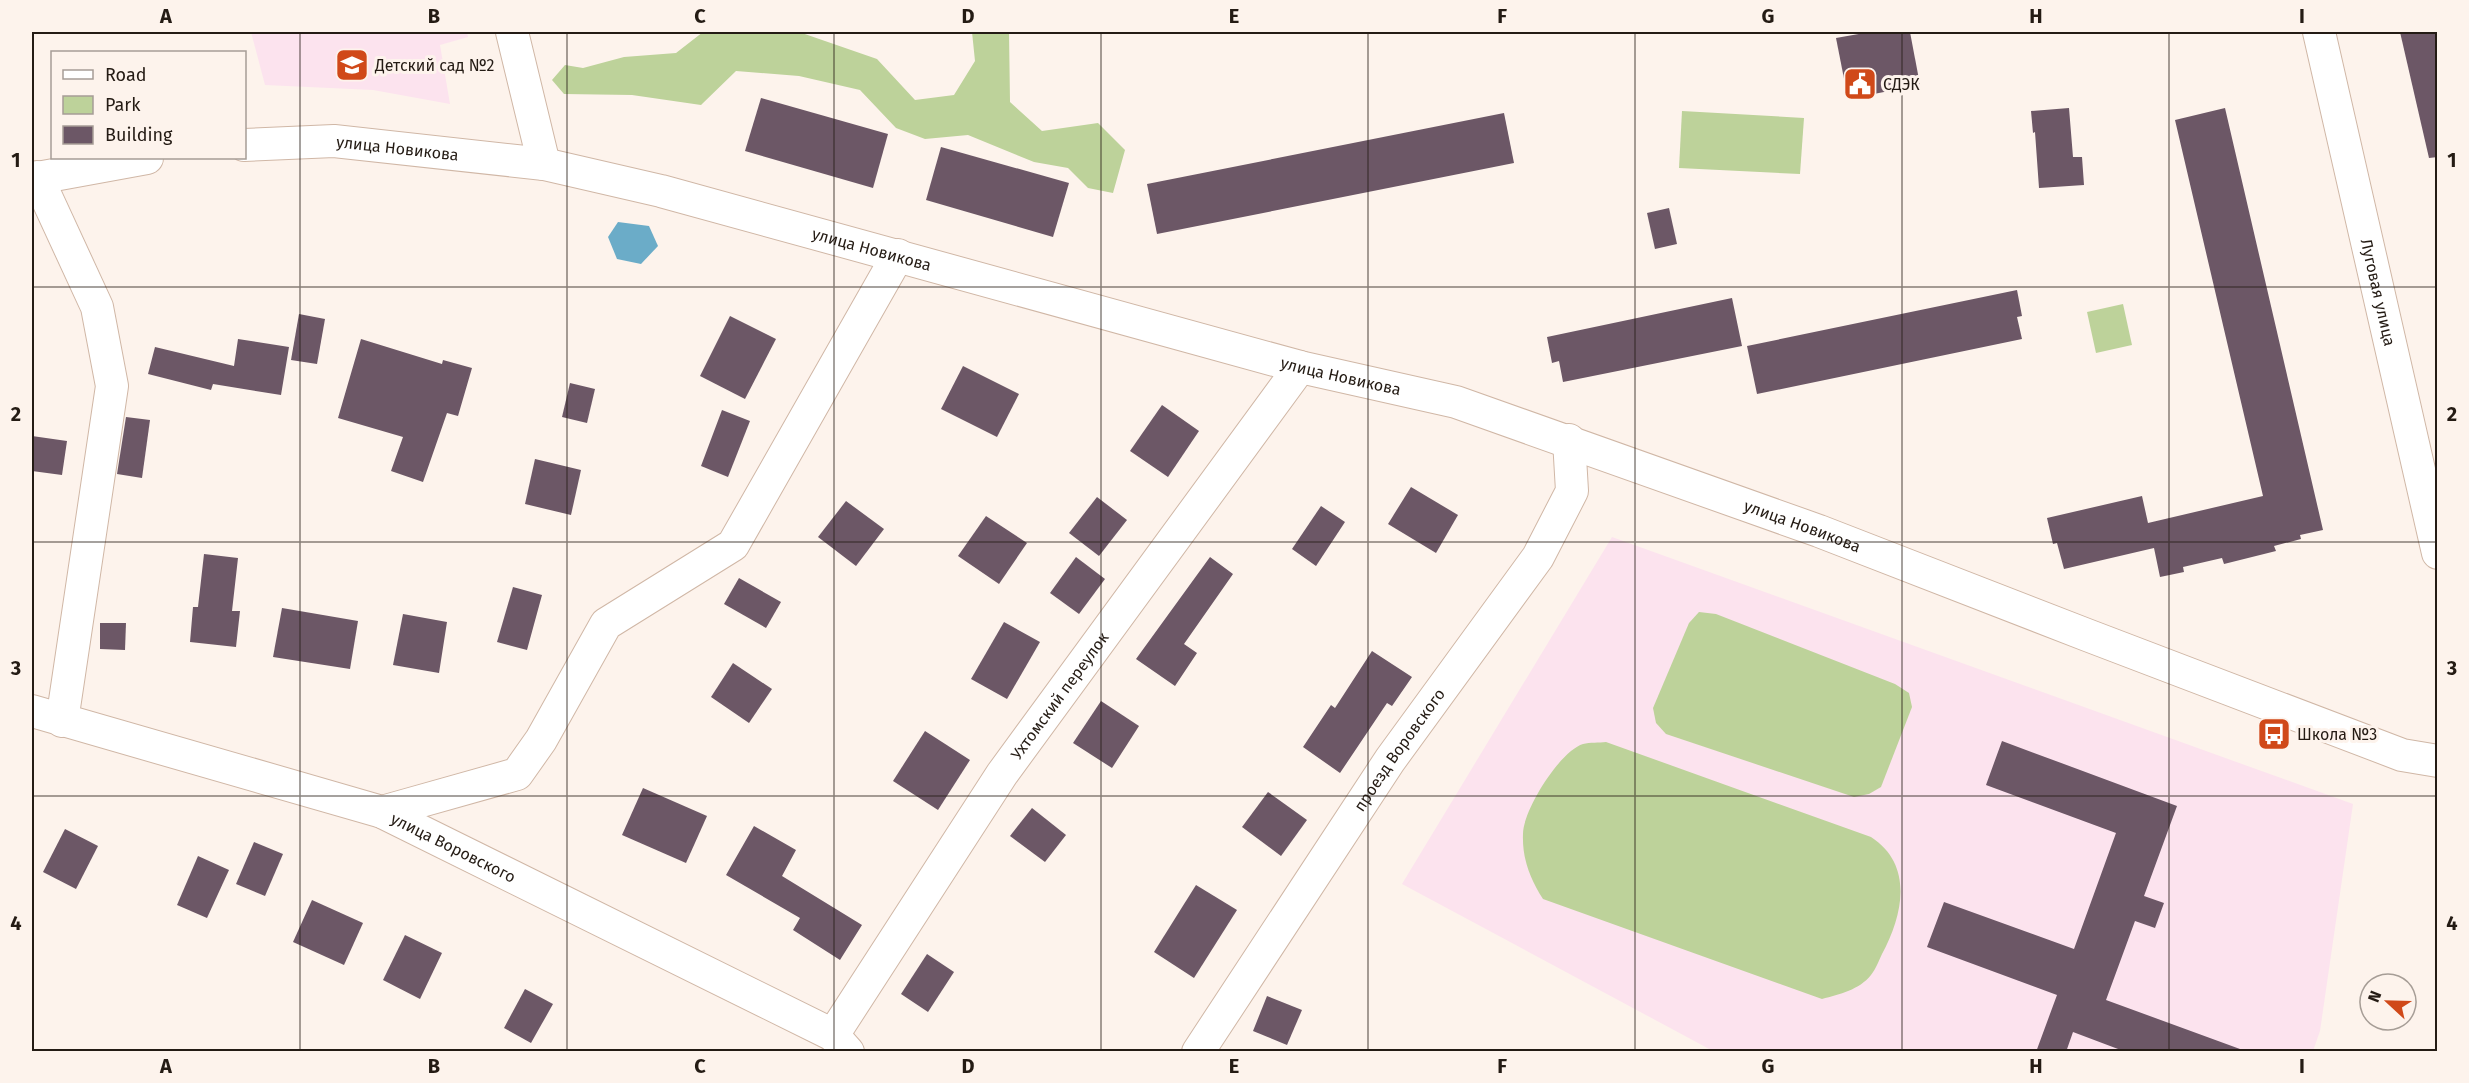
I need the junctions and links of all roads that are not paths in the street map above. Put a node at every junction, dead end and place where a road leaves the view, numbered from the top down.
1 (512, 32) edge
2 (2319, 32) edge
3 (246, 145) edge
4 (141, 159) edge
5 (544, 164) junction
6 (34, 178) edge
7 (898, 255) junction
8 (1300, 367) junction
9 (1569, 440) junction
10 (2438, 553) edge
11 (32, 711) edge
12 (62, 722) junction
13 (2438, 762) edge
14 (382, 812) junction
15 (841, 1043) edge
16 (1198, 1052) edge

1 - 5 street
2 - 10 street, Луговая улица
3 - 5 street, улица Новикова
4 - 6 street
5 - 7 street, улица Новикова
6 - 12 street
7 - 8 street, улица Новикова
7 - 14 street
8 - 9 street, улица Новикова
8 - 15 street, Ухтомский переулок
9 - 13 street, улица Новикова
9 - 16 street, проезд Воровского
11 - 12 street, улица Воровского
12 - 14 street, улица Воровского
14 - 15 street, улица Воровского

